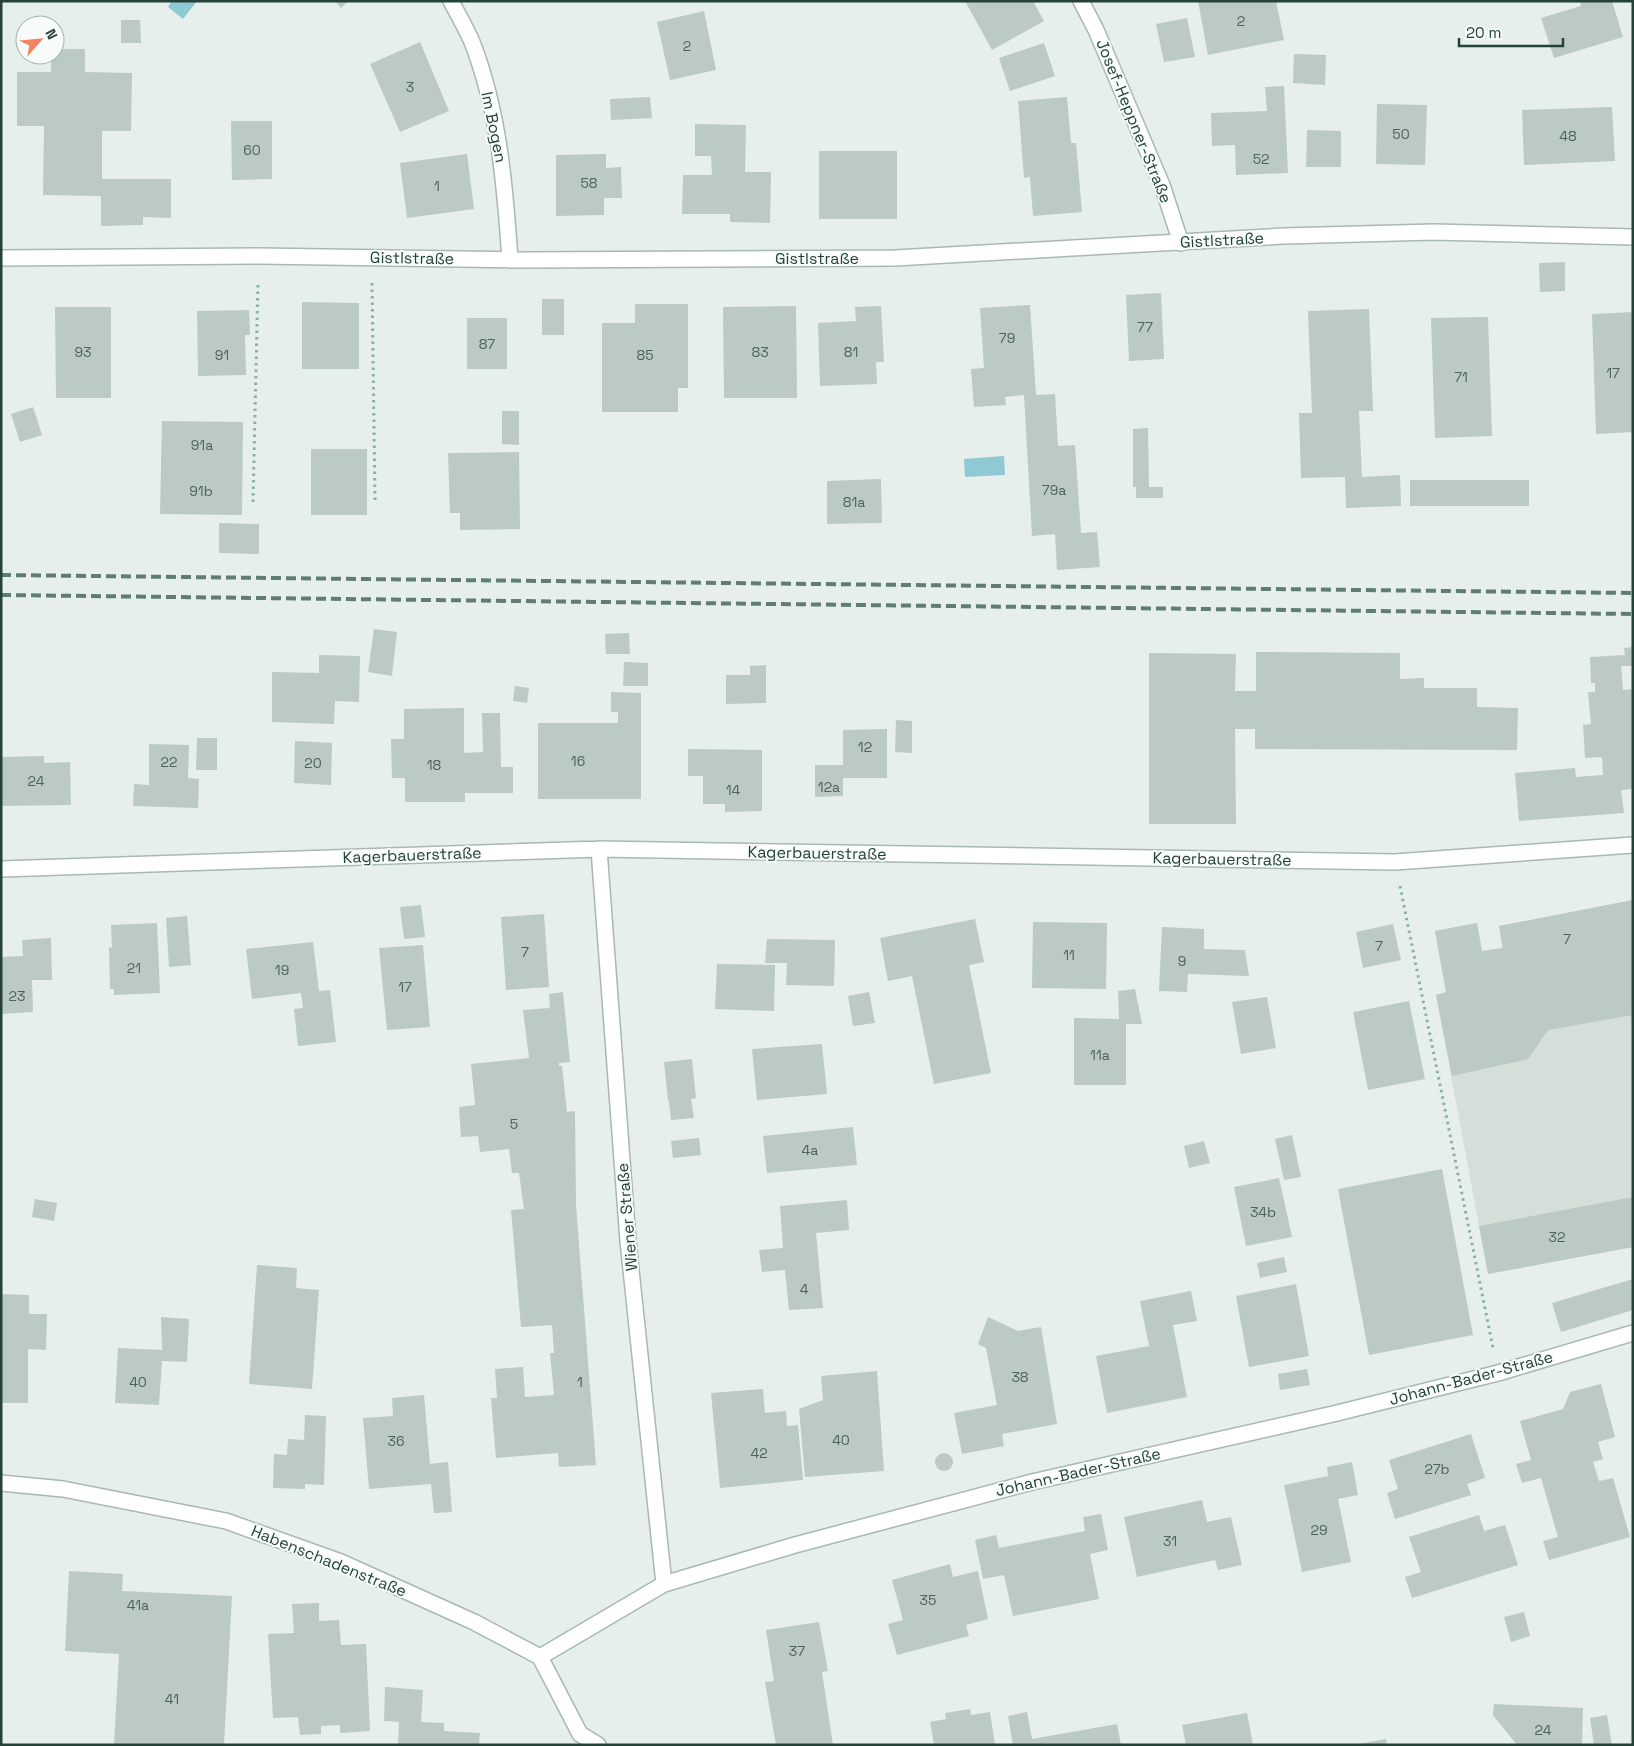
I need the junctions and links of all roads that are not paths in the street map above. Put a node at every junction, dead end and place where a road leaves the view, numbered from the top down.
1 (451, 1) edge
2 (1081, 1) edge
3 (1633, 237) edge
4 (1181, 243) junction
5 (1, 258) edge
6 (510, 260) junction
7 (1633, 845) edge
8 (599, 849) junction
9 (1, 869) edge
10 (1633, 1333) edge
11 (1, 1483) edge
12 (664, 1584) junction
13 (540, 1657) junction
14 (598, 1745) edge

1 - 6 street, Im Bogen
2 - 4 street, Josef-Heppner-Straße
3 - 4 street, Gistlstraße
4 - 6 street, Gistlstraße
5 - 6 street, Gistlstraße
7 - 8 street, Kagerbauerstraße
8 - 9 street, Kagerbauerstraße
8 - 12 street, Wiener Straße
10 - 12 street, Johann-Bader-Straße
11 - 13 street, Habenschadenstraße
12 - 13 street, Johann-Bader-Straße
13 - 14 street

